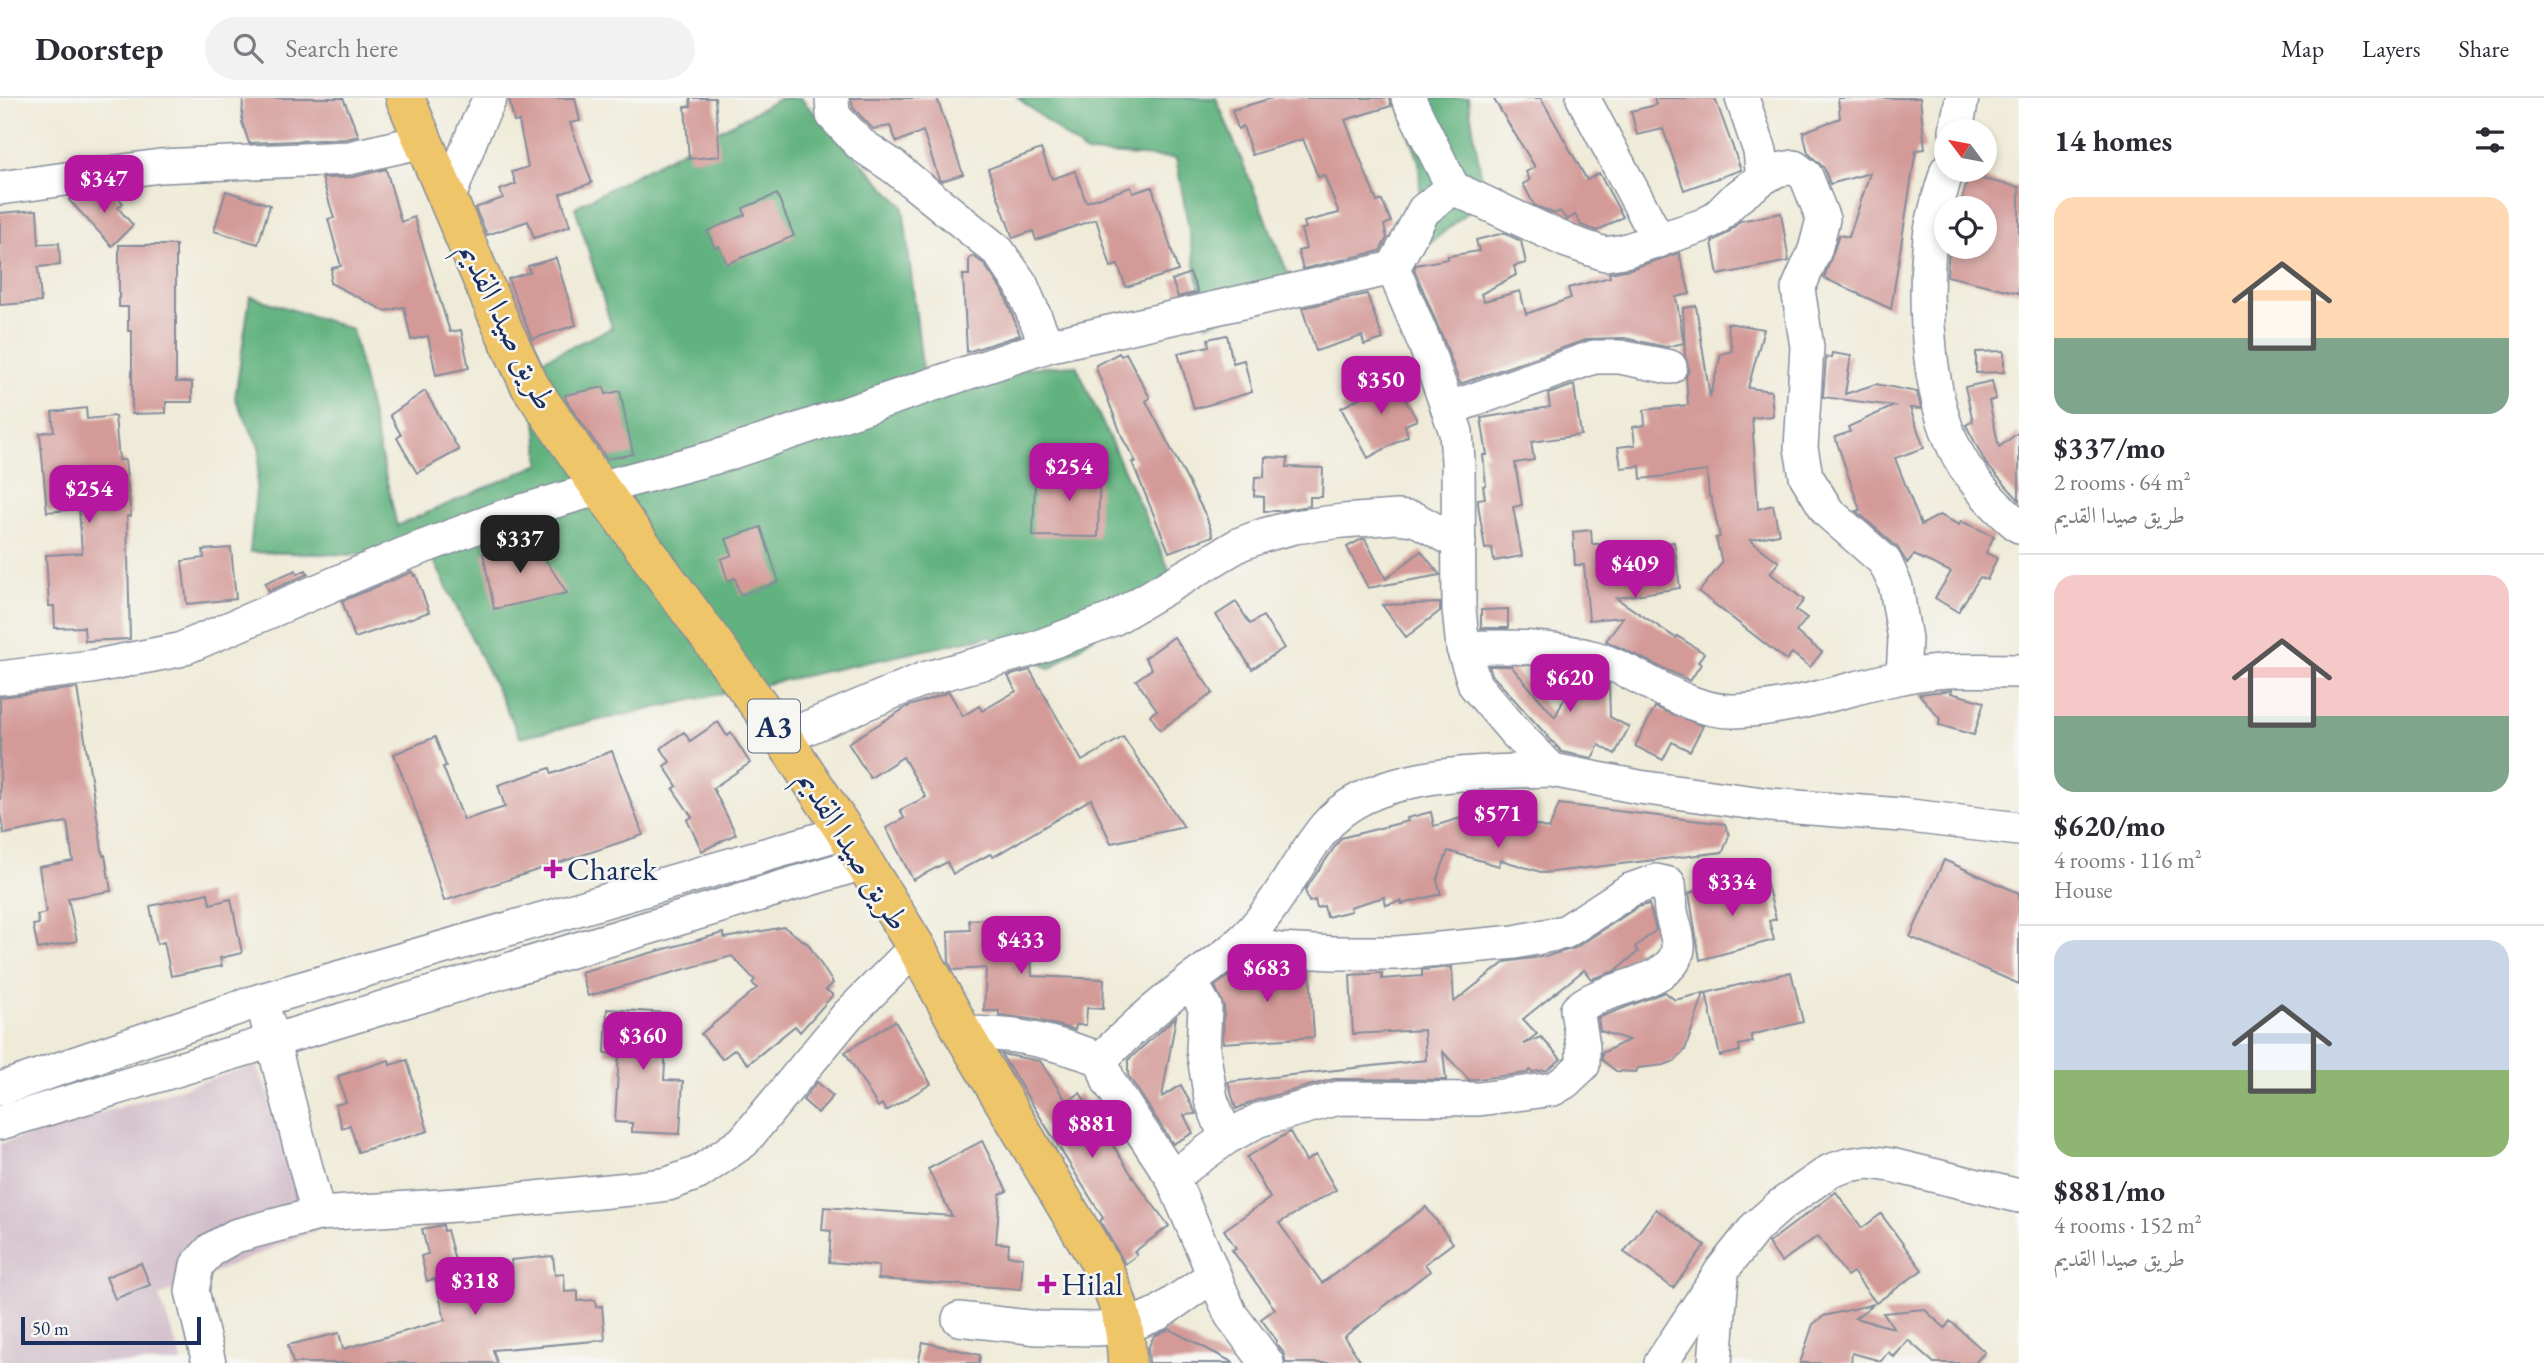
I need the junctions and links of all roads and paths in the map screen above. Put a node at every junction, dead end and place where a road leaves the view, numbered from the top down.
1 (405, 98) edge
2 (490, 98) edge
3 (831, 98) edge
4 (1408, 98) edge
5 (1583, 98) edge
6 (1742, 98) edge
7 (1962, 98) edge
8 (1958, 119) edge
9 (424, 141) junction
10 (1763, 178) junction
11 (1944, 182) edge
12 (0, 188) edge
13 (1453, 188) junction
14 (448, 200) junction
15 (1659, 241) junction
16 (1392, 268) junction
17 (1047, 346) junction
18 (1670, 367) dead end
19 (1448, 409) junction
20 (600, 488) junction
21 (2019, 526) edge
22 (1459, 543) junction
23 (1463, 648) junction
24 (2019, 671) edge
25 (1903, 677) junction
26 (0, 678) edge
27 (783, 738) junction
28 (1552, 769) junction
29 (2019, 829) edge
30 (854, 847) junction
31 (1241, 943) junction
32 (916, 947) junction
33 (1190, 981) junction
34 (261, 1000) junction
35 (963, 1033) junction
36 (273, 1041) junction
37 (1101, 1059) junction
38 (0, 1089) edge
39 (0, 1123) edge
40 (1226, 1138) junction
41 (1172, 1177) junction
42 (2019, 1196) edge
43 (318, 1214) junction
44 (1722, 1270) junction
45 (1214, 1275) junction
46 (959, 1319) dead end
47 (1126, 1345) edge
48 (209, 1363) edge
49 (1267, 1363) edge
50 (1661, 1363) edge
51 (1716, 1363) edge

1 - 9 highway, طريق صيدا القديم / A3
2 - 14 street
3 - 17 street
4 - 13 street
5 - 15 street
6 - 10 street
7 - 8 street
9 - 12 street
9 - 14 highway, طريق صيدا القديم / A3
10 - 15 street
10 - 25 street
11 - 21 street
13 - 15 street
13 - 16 street
14 - 20 highway, طريق صيدا القديم / A3
16 - 17 street
16 - 19 street
17 - 20 street
18 - 19 street
19 - 22 street
20 - 26 street
20 - 27 highway, طريق صيدا القديم / A3
22 - 23 street
22 - 27 street
23 - 25 street
23 - 28 street
24 - 25 street
27 - 30 highway, طريق صيدا القديم / A3
28 - 29 street
28 - 31 street
30 - 32 highway, طريق صيدا القديم / A3
30 - 34 street
30 - 36 street
31 - 33 street
31 - 40 street
32 - 35 highway, طريق صيدا القديم / A3
32 - 43 street
33 - 37 street
33 - 40 street
34 - 36 street
34 - 38 street
35 - 37 street
35 - 47 highway, طريق صيدا القديم / A3
36 - 39 street
36 - 43 street
37 - 41 street
40 - 41 street
41 - 45 street
42 - 44 street
43 - 48 street
44 - 50 street
44 - 51 street
45 - 47 street
45 - 49 street
46 - 47 street

